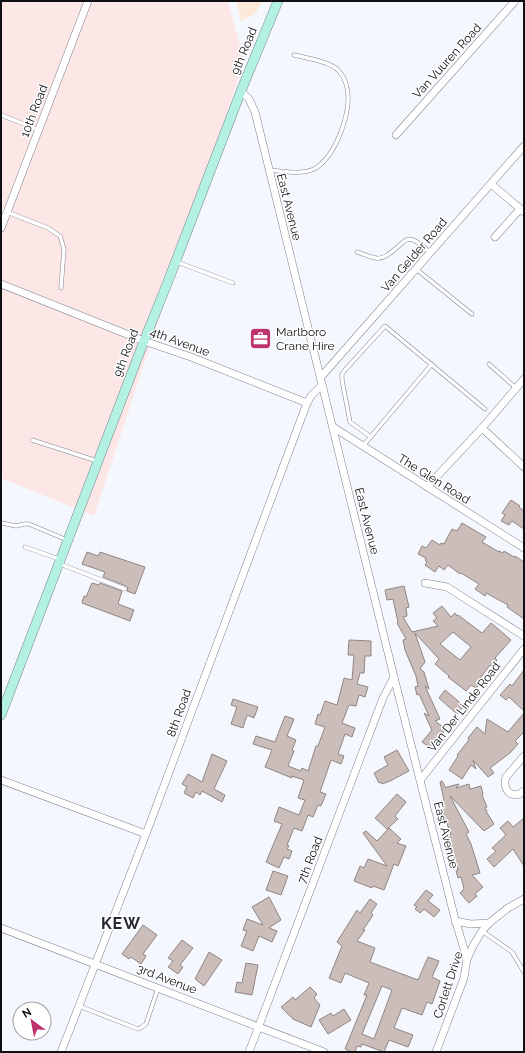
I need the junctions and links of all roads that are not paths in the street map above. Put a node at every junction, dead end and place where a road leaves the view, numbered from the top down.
1 (88, 1) edge
2 (278, 1) edge
3 (515, 1) edge
4 (294, 55) dead end
5 (241, 91) junction
6 (1, 115) edge
7 (39, 130) junction
8 (396, 135) dead end
9 (524, 146) edge
10 (269, 170) junction
11 (491, 184) junction
12 (522, 211) edge
13 (7, 212) junction
14 (1, 228) edge
15 (495, 237) dead end
16 (357, 252) dead end
17 (431, 253) junction
18 (176, 262) junction
19 (416, 269) junction
20 (233, 283) dead end
21 (1, 284) edge
22 (61, 288) dead end
23 (472, 314) dead end
24 (144, 341) junction
25 (432, 364) junction
26 (489, 364) dead end
27 (320, 378) junction
28 (524, 379) edge
29 (322, 385) junction
30 (516, 388) junction
31 (307, 403) junction
32 (485, 409) dead end
33 (333, 428) junction
34 (482, 428) junction
35 (371, 437) junction
36 (32, 440) dead end
37 (363, 447) junction
38 (98, 461) junction
39 (524, 467) edge
40 (427, 488) junction
41 (2, 523) edge
42 (68, 541) junction
43 (25, 547) dead end
44 (524, 548) edge
45 (60, 562) junction
46 (425, 583) dead end
47 (125, 589) dead end
48 (524, 636) edge
49 (524, 649) edge
50 (394, 677) junction
51 (1, 715) edge
52 (524, 756) edge
53 (421, 779) junction
54 (1, 780) edge
55 (524, 791) edge
56 (146, 834) junction
57 (524, 898) edge
58 (455, 920) junction
59 (489, 923) junction
60 (1, 928) edge
61 (482, 931) junction
62 (467, 959) junction
63 (95, 964) junction
64 (524, 972) edge
65 (158, 988) junction
66 (79, 1006) junction
67 (258, 1026) junction
68 (61, 1052) edge
69 (249, 1052) edge
70 (324, 1052) edge
71 (436, 1052) edge

1 - 7 street, 10th Road
2 - 5 main road, 9th Road
3 - 8 street, Van Vuuren Road
4 - 10 lane
5 - 10 street, East Avenue
5 - 18 main road, 9th Road
6 - 7 lane
7 - 13 street, 10th Road
9 - 11 street, Van Gelder Road
10 - 27 street, East Avenue
11 - 12 street
11 - 17 street, Van Gelder Road
12 - 15 street
13 - 14 street, 10th Road
13 - 22 lane
16 - 17 lane
17 - 19 street, Van Gelder Road
18 - 20 lane
18 - 24 main road, 9th Road
19 - 23 lane
19 - 27 street, Van Gelder Road
21 - 24 street, 4th Avenue
24 - 31 street, 4th Avenue
24 - 38 main road, 9th Road
25 - 32 lane
25 - 35 lane
25 - 35 lane
26 - 30 lane
27 - 29 street, East Avenue
28 - 30 street
29 - 31 street, 8th Road
29 - 33 street, East Avenue
30 - 34 street
31 - 56 street, 8th Road
33 - 37 street, The Glen Road
33 - 50 street, East Avenue
34 - 39 street
34 - 40 street
35 - 37 lane
36 - 38 lane
37 - 40 street, The Glen Road
38 - 42 main road, 9th Road
40 - 44 street, The Glen Road
41 - 42 lane
42 - 45 main road, 9th Road
43 - 45 lane
45 - 47 lane
45 - 51 main road, 9th Road
46 - 48 street
49 - 53 street, Van Der Linde Road
50 - 53 street, East Avenue
50 - 67 street, 7th Road
52 - 55 street
53 - 58 street, East Avenue
54 - 56 street
56 - 63 street, 8th Road
57 - 59 street, Corlett Drive
58 - 59 street
58 - 62 street, East Avenue
59 - 61 street, Corlett Drive
60 - 63 street, 3rd Avenue
61 - 62 street, Corlett Drive
61 - 64 lane
62 - 71 street, Corlett Drive
63 - 65 street, 3rd Avenue
63 - 66 street, 8th Road
65 - 66 lane
65 - 67 street, 3rd Avenue
66 - 68 street, 8th Road
67 - 69 street, 7th Road
67 - 70 street, 3rd Avenue

